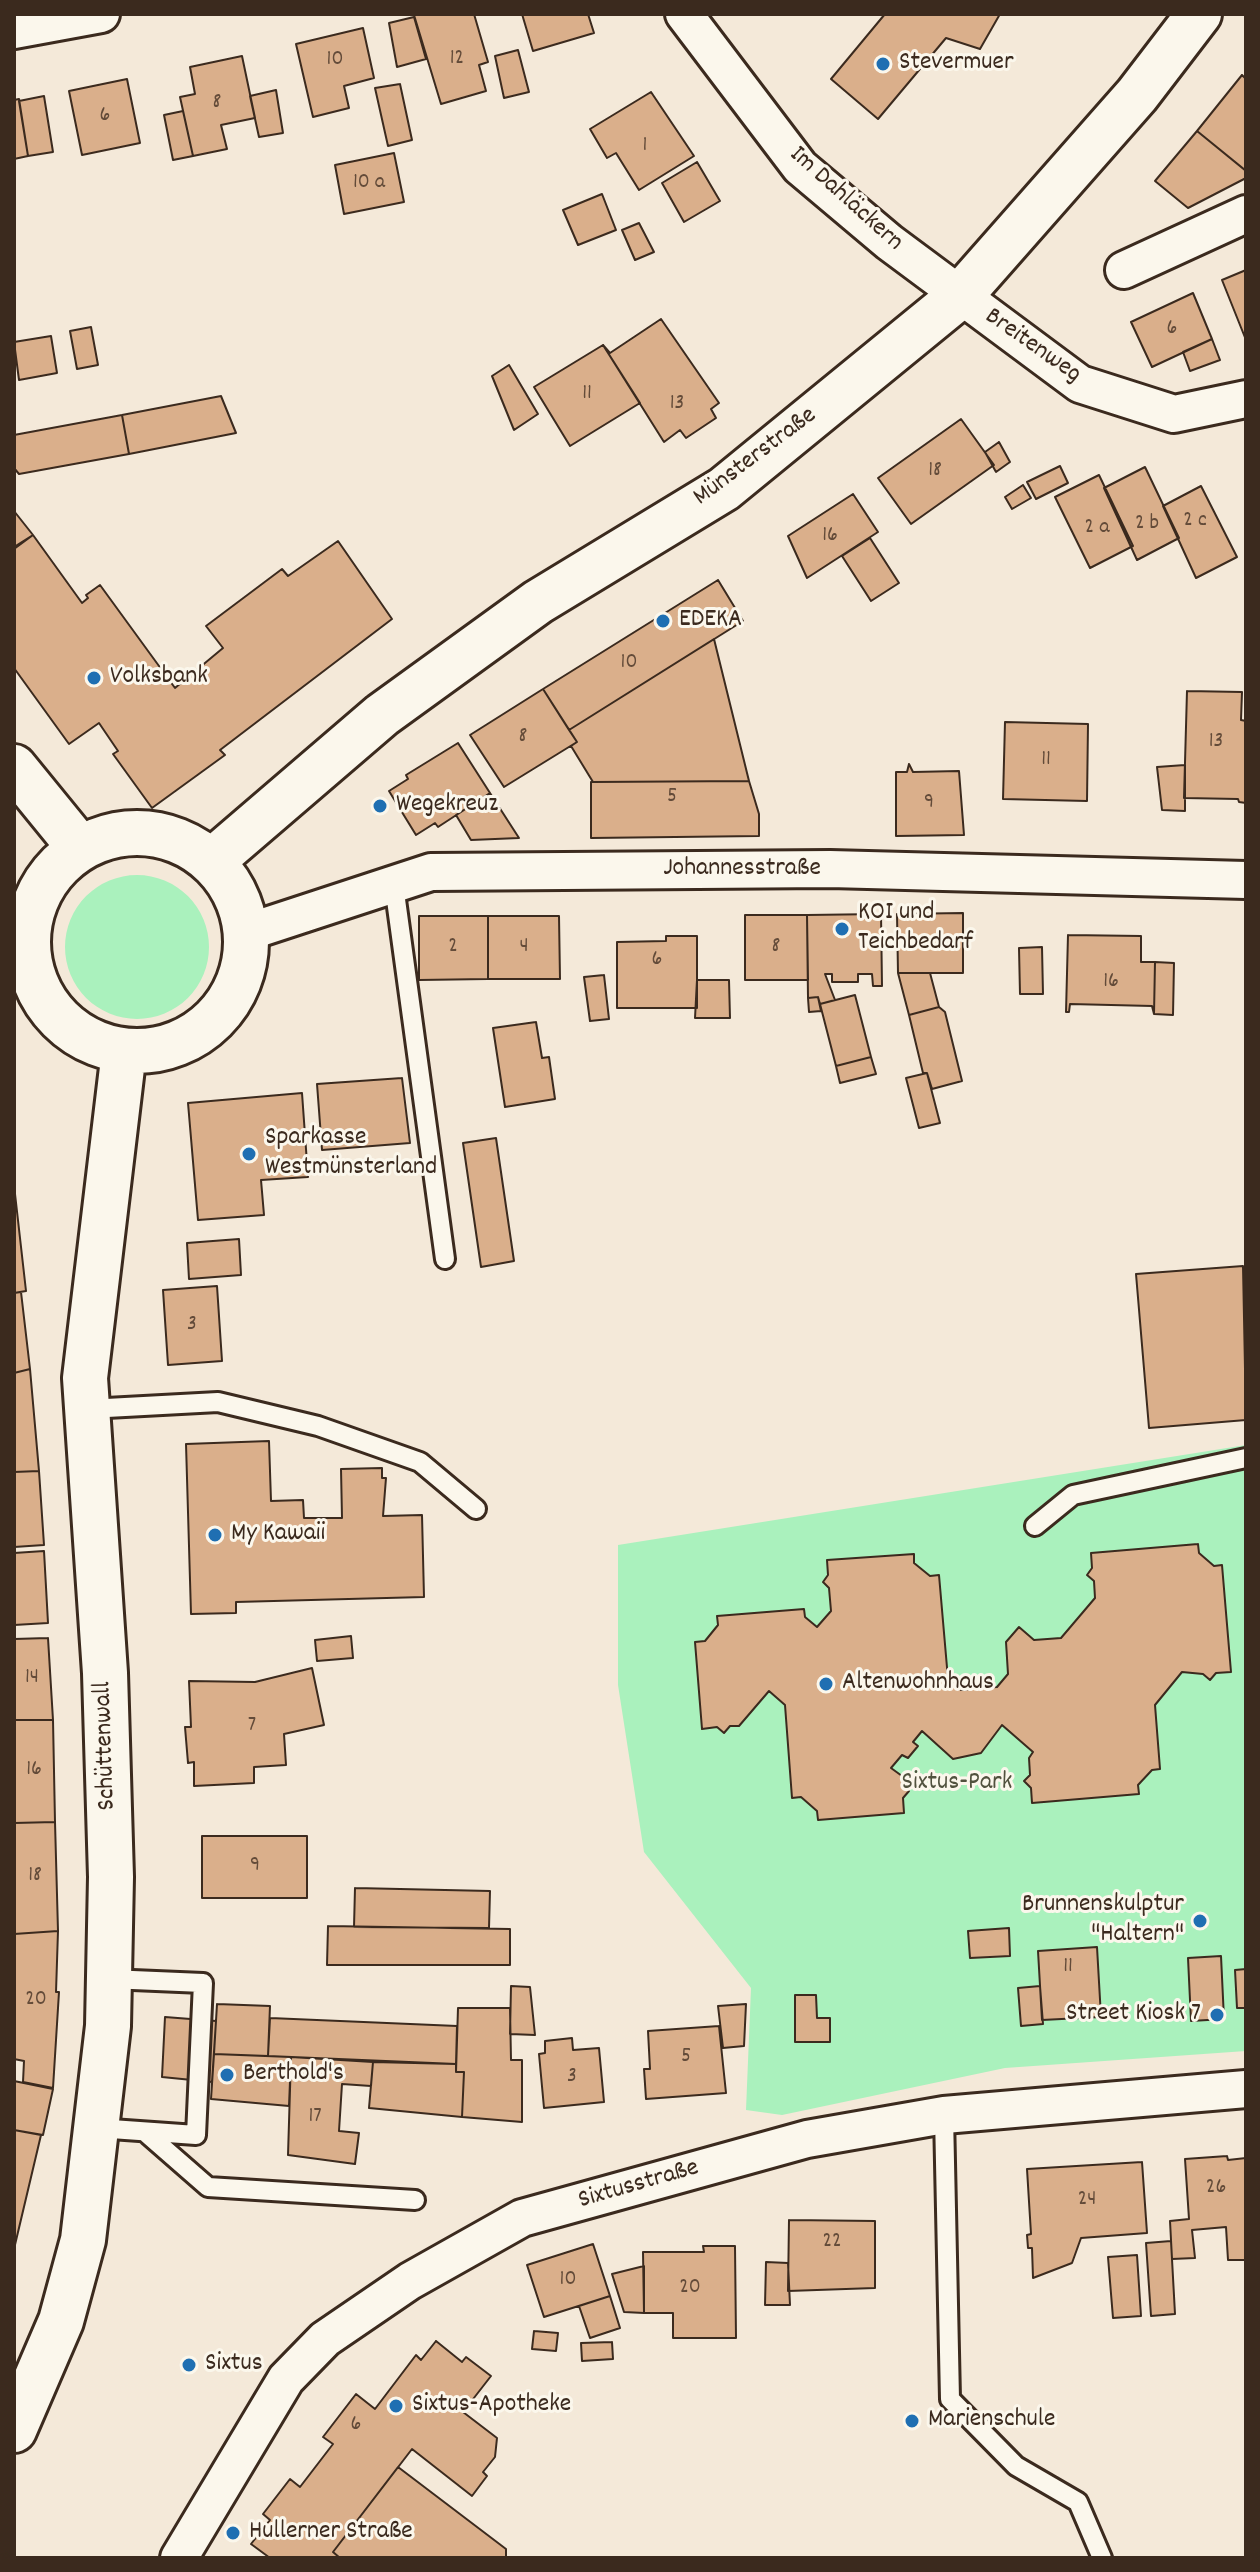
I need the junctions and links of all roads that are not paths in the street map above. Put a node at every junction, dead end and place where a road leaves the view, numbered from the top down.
1 (101, 14) edge
2 (684, 14) edge
3 (1199, 14) edge
4 (14, 30) edge
5 (1246, 214) edge
6 (1124, 270) dead end
7 (960, 296) junction
8 (1246, 399) edge
9 (14, 767) edge
10 (80, 848) junction
11 (212, 861) junction
12 (1246, 880) edge
13 (394, 885) junction
14 (248, 932) junction
15 (21, 948) edge
16 (124, 1051) junction
17 (445, 1259) dead end
18 (85, 1409) junction
19 (1246, 1458) edge
20 (476, 1509) dead end
21 (1035, 1526) dead end
22 (109, 1979) junction
23 (1246, 2089) edge
24 (944, 2115) junction
25 (97, 2128) junction
26 (145, 2132) junction
27 (415, 2200) dead end
28 (14, 2430) edge
29 (179, 2558) edge
30 (1102, 2558) edge

1 - 4 street
2 - 7 street, Im Dahläckern
3 - 7 main road, Münsterstraße
5 - 6 street
7 - 8 street, Breitenweg
7 - 11 main road, Münsterstraße
9 - 10 main road
10 - 11 main road
10 - 15 main road
11 - 14 main road
12 - 13 street, Johannesstraße
13 - 14 street, Johannesstraße
13 - 17 lane
14 - 16 main road
15 - 16 main road
16 - 18 main road, Schüttenwall
18 - 20 lane
18 - 22 main road, Schüttenwall
19 - 21 lane
22 - 25 main road, Schüttenwall
22 - 26 lane
23 - 24 street, Sixtusstraße
24 - 29 street, Sixtusstraße
24 - 30 lane
25 - 26 lane
25 - 28 main road, Schüttenwall
26 - 27 lane

